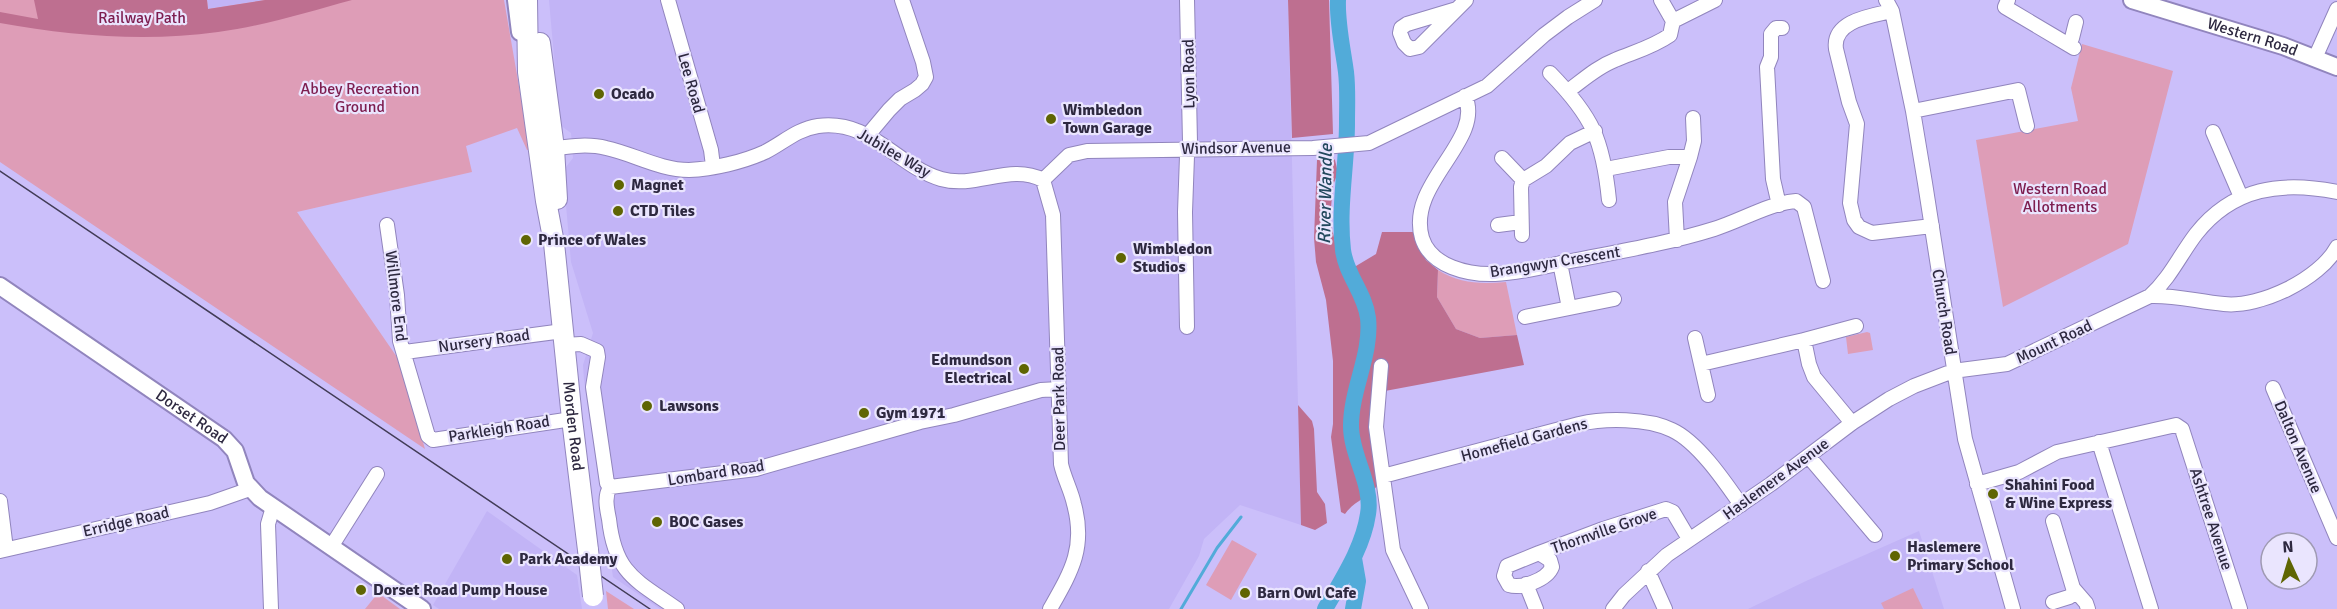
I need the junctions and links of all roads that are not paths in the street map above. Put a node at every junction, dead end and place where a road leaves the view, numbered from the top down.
1 (516, 0) edge
2 (527, 0) edge
3 (537, 0) edge
4 (668, 0) edge
5 (902, 0) edge
6 (1187, 0) edge
7 (1595, 0) edge
8 (1661, 0) edge
9 (1715, 0) edge
10 (2008, 0) edge
11 (2132, 0) edge
12 (1890, 4) edge
13 (2337, 9) edge
14 (1673, 21) junction
15 (2076, 22) dead end
16 (1782, 28) dead end
17 (2315, 58) junction
18 (2337, 67) edge
19 (528, 72) junction
20 (1550, 74) dead end
21 (1568, 91) junction
22 (1465, 96) junction
23 (1913, 111) junction
24 (1693, 118) dead end
25 (2027, 126) dead end
26 (1595, 131) junction
27 (2213, 132) dead end
28 (868, 135) junction
29 (546, 149) junction
30 (1188, 149) junction
31 (1502, 158) dead end
32 (1690, 158) junction
33 (713, 166) junction
34 (1606, 169) junction
35 (1043, 180) junction
36 (1523, 180) junction
37 (2337, 192) edge
38 (2241, 197) junction
39 (1609, 200) dead end
40 (1779, 205) junction
41 (387, 225) dead end
42 (1498, 225) dead end
43 (1932, 226) junction
44 (1677, 240) junction
45 (2337, 247) edge
46 (1560, 263) junction
47 (1823, 281) dead end
48 (0, 286) edge
49 (2150, 296) junction
50 (1614, 299) dead end
51 (1569, 308) junction
52 (1525, 317) dead end
53 (1856, 326) dead end
54 (1187, 327) dead end
55 (564, 338) junction
56 (1695, 338) dead end
57 (1804, 340) junction
58 (405, 352) junction
59 (1701, 364) junction
60 (1381, 366) dead end
61 (1953, 371) junction
62 (2273, 388) dead end
63 (1059, 389) junction
64 (1708, 395) dead end
65 (572, 419) junction
66 (1852, 423) junction
67 (428, 436) joint
68 (2099, 442) junction
69 (1809, 457) junction
70 (377, 474) dead end
71 (1383, 476) junction
72 (1977, 484) junction
73 (610, 487) junction
74 (250, 489) junction
75 (0, 501) edge
76 (1742, 505) junction
77 (273, 507) junction
78 (2053, 521) dead end
79 (1875, 535) dead end
80 (2337, 538) edge
81 (1689, 539) junction
82 (331, 547) junction
83 (3, 550) edge
84 (1539, 553) junction
85 (1648, 571) junction
86 (1526, 584) junction
87 (2075, 592) junction
88 (2053, 602) dead end
89 (594, 603) edge
90 (271, 609) edge
91 (422, 609) edge
92 (677, 609) edge
93 (1050, 609) edge
94 (1421, 609) edge
95 (1536, 609) edge
96 (1613, 609) edge
97 (1665, 609) edge
98 (2013, 609) edge
99 (2088, 609) edge
100 (2151, 609) edge
101 (2240, 609) edge

1 - 19 main road, Morden Road
2 - 19 highway, Morden Road
3 - 29 highway, Morden Road
4 - 33 street, Lee Road
5 - 28 street
6 - 30 street, Lyon Road
7 - 22 street, Windsor Avenue
8 - 14 street
9 - 14 street
10 - 15 street
11 - 17 main road, Western Road
12 - 23 street, Church Road
12 - 43 street
13 - 17 street
14 - 21 street
16 - 40 street
17 - 18 main road, Western Road
19 - 29 highway, Morden Road
20 - 21 street
21 - 26 street
22 - 30 street, Windsor Avenue
22 - 46 street, Brangwyn Crescent
23 - 25 street
23 - 43 street, Church Road
24 - 32 street
26 - 34 street
26 - 36 street
27 - 38 street
28 - 33 street, Jubilee Way
28 - 35 street, Jubilee Way
29 - 33 street, Jubilee Way
29 - 55 highway, Morden Road
30 - 35 street, Windsor Avenue
30 - 54 street, Lyon Road
31 - 36 street
32 - 34 street
32 - 44 street
34 - 39 street
35 - 63 street, Deer Park Road
36 - 42 street
37 - 38 street, Mount Road
38 - 49 street, Mount Road
40 - 44 street, Brangwyn Crescent
40 - 47 street
41 - 58 street, Willmore End
43 - 61 street, Church Road
44 - 46 street, Brangwyn Crescent
45 - 49 street, Mount Road
46 - 51 street
48 - 74 main road, Dorset Road
49 - 61 street, Mount Road
50 - 51 street
51 - 52 street
53 - 57 street
55 - 58 street, Nursery Road
55 - 65 highway, Morden Road
55 - 73 street
56 - 59 street
57 - 59 street
57 - 66 street
58 - 67 street, Willmore End
59 - 64 street
60 - 71 street
61 - 66 street, Haslemere Avenue
61 - 72 street, Church Road
62 - 80 street, Dalton Avenue
63 - 73 street, Lombard Road
63 - 93 street, Deer Park Road
65 - 67 street, Parkleigh Road
65 - 89 highway, Morden Road, bridge
66 - 69 street, Haslemere Avenue
68 - 72 street
68 - 100 street
68 - 101 street, Ashtree Avenue
69 - 76 street, Haslemere Avenue
69 - 79 street
70 - 82 street
71 - 76 street, Homefield Gardens
71 - 94 street
72 - 98 street, Church Road
73 - 92 street
74 - 77 main road, Dorset Road
74 - 83 street, Erridge Road
75 - 83 street
76 - 81 street, Haslemere Avenue
77 - 82 main road, Dorset Road
77 - 90 street
78 - 87 street
81 - 84 street, Thornville Grove
81 - 85 street, Haslemere Avenue
82 - 91 main road, Dorset Road
84 - 86 street, Thornville Grove
84 - 86 street, Thornville Grove
85 - 96 street, Haslemere Avenue
85 - 97 street
86 - 95 street
87 - 88 street
87 - 99 street

